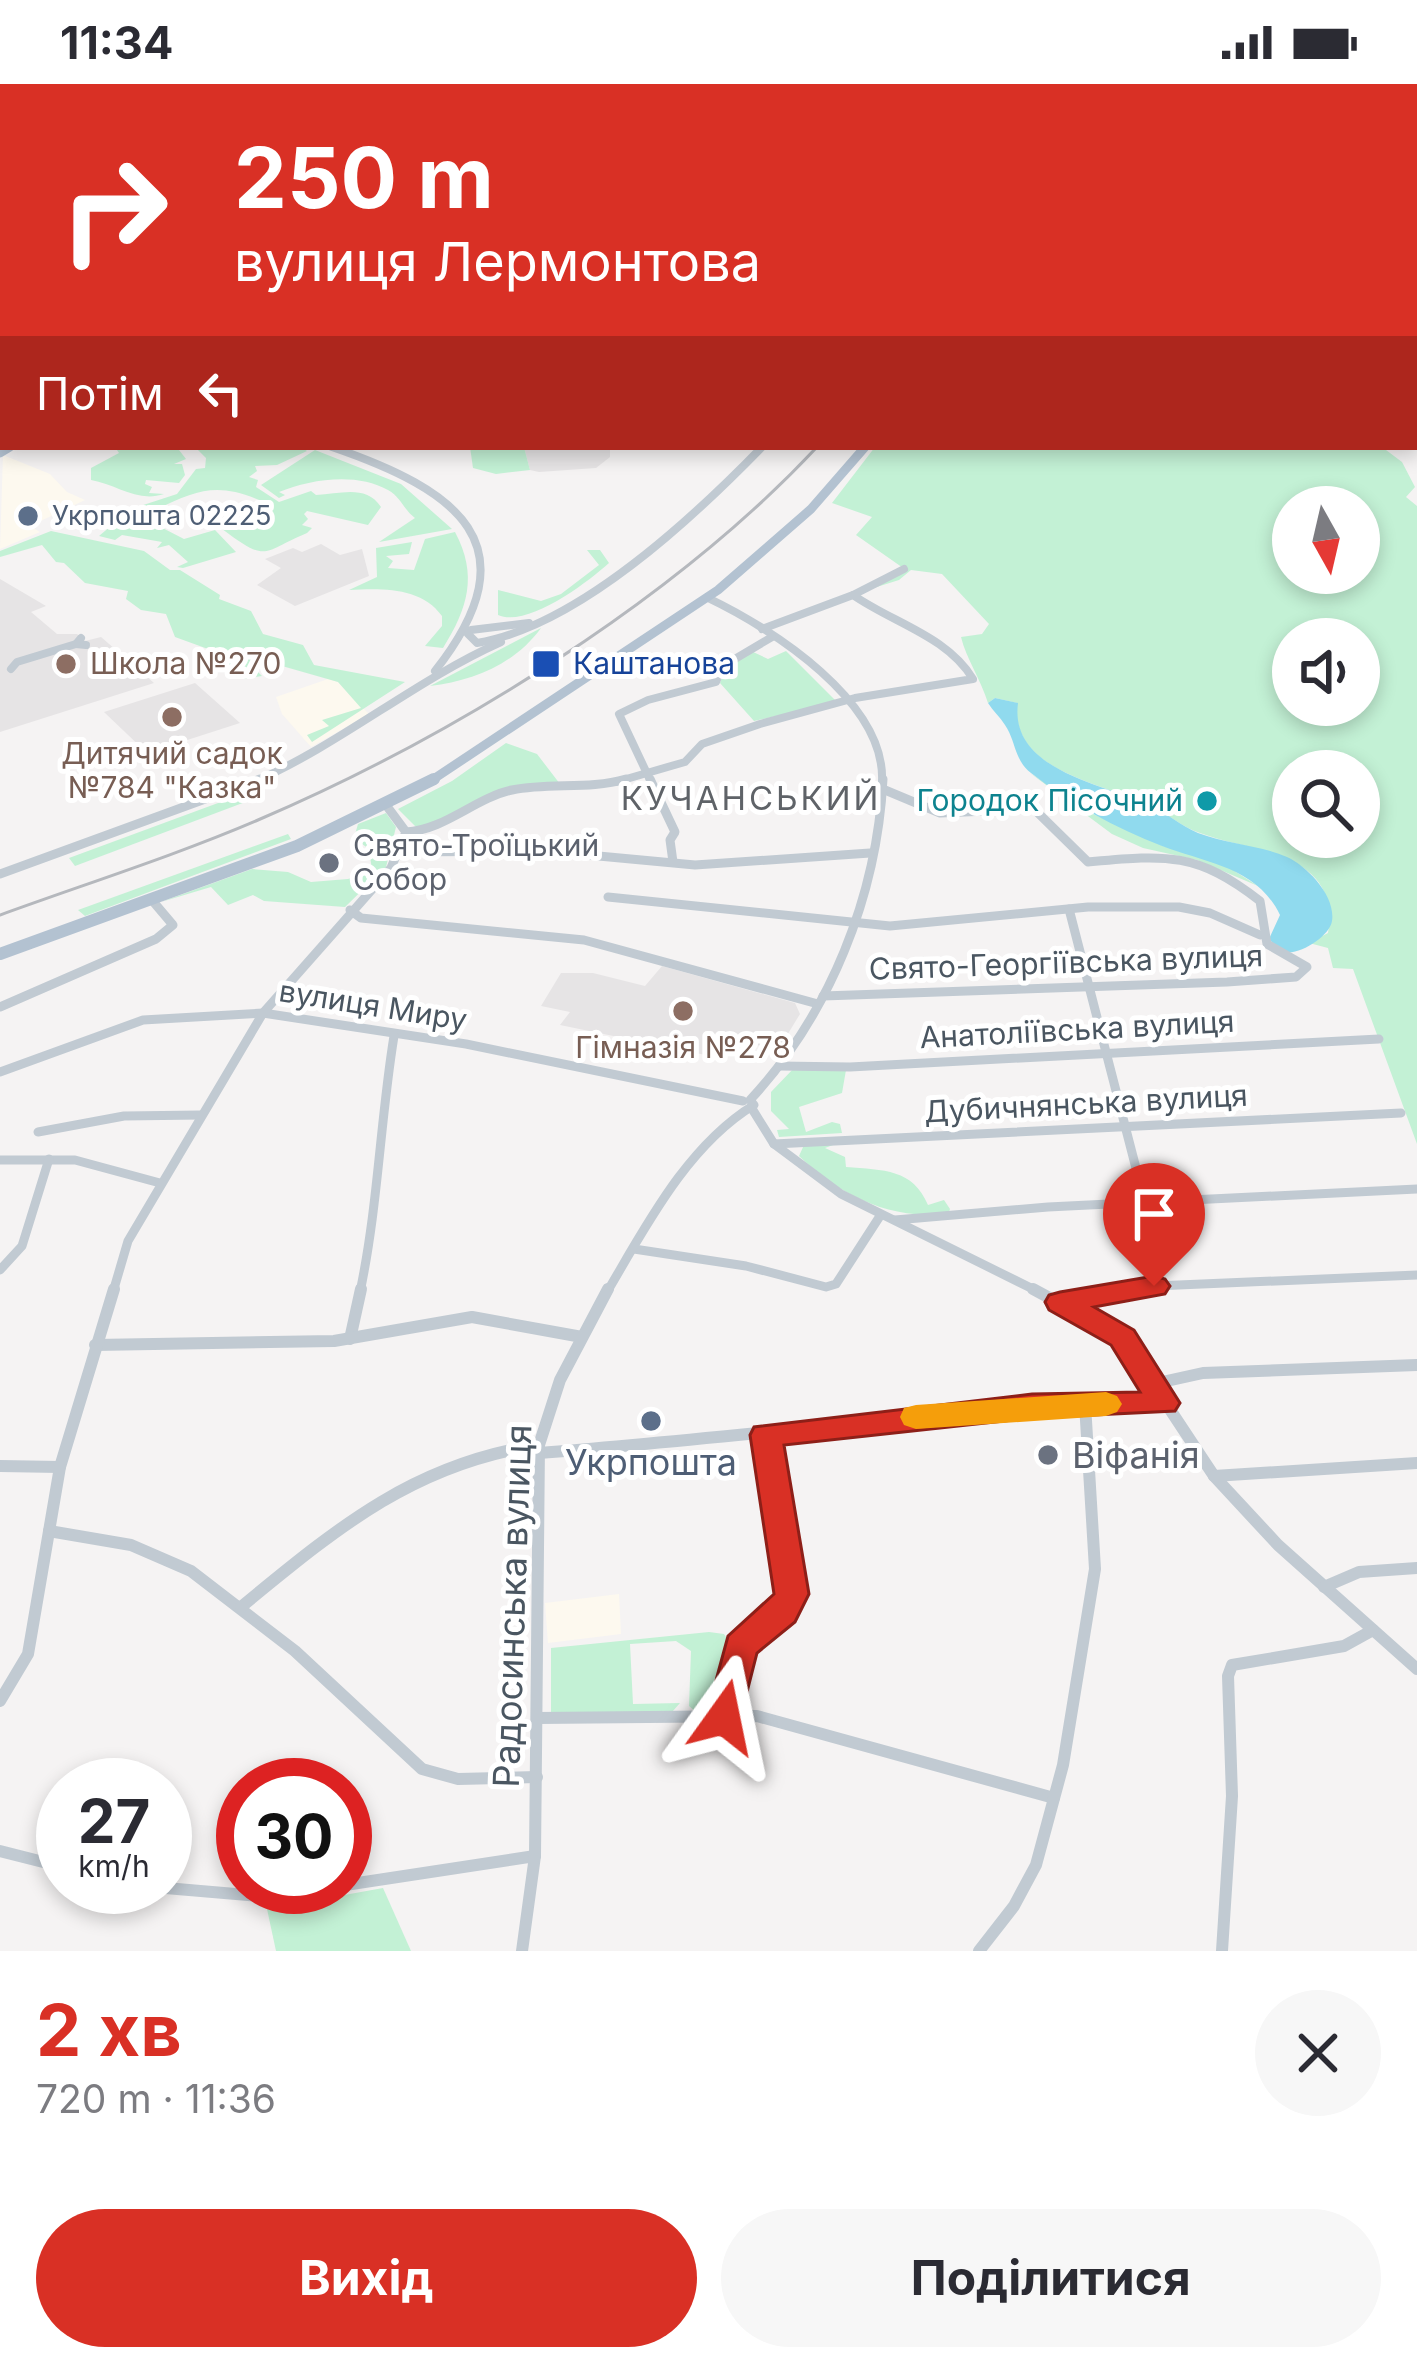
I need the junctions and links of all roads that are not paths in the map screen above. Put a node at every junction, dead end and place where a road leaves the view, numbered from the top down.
1 (340, 450) edge
2 (759, 450) edge
3 (862, 450) edge
4 (904, 569) dead end
5 (853, 595) junction
6 (708, 598) junction
7 (480, 610) junction
8 (554, 613) junction
9 (496, 626) junction
10 (762, 629) junction
11 (470, 632) junction
12 (772, 637) junction
13 (504, 640) junction
14 (81, 642) dead end
15 (11, 669) dead end
16 (427, 680) junction
17 (847, 700) junction
18 (648, 773) junction
19 (885, 790) junction
20 (386, 805) junction
21 (406, 832) junction
22 (397, 852) junction
23 (870, 853) junction
24 (673, 862) junction
25 (0, 874) edge
26 (608, 897) dead end
27 (151, 899) junction
28 (1069, 908) junction
29 (350, 910) junction
30 (849, 926) junction
31 (1260, 935) junction
32 (0, 954) edge
33 (1088, 987) junction
34 (820, 1000) junction
35 (0, 1007) edge
36 (263, 1013) junction
37 (394, 1036) junction
38 (1378, 1040) dead end
39 (1106, 1054) junction
40 (778, 1066) junction
41 (0, 1072) edge
42 (747, 1104) junction
43 (1401, 1113) dead end
44 (201, 1115) junction
45 (1124, 1126) junction
46 (38, 1132) dead end
47 (774, 1144) junction
48 (0, 1160) edge
49 (49, 1160) junction
50 (160, 1183) junction
51 (1417, 1189) edge
52 (1145, 1203) junction
53 (885, 1218) junction
54 (634, 1250) junction
55 (0, 1270) edge
56 (1417, 1275) edge
57 (1060, 1302) junction
58 (582, 1337) junction
59 (350, 1339) junction
60 (95, 1345) junction
61 (1417, 1365) edge
62 (1154, 1384) junction
63 (1163, 1403) junction
64 (1084, 1404) junction
65 (766, 1435) junction
66 (539, 1449) junction
67 (1417, 1463) edge
68 (0, 1466) edge
69 (60, 1467) junction
70 (1214, 1476) junction
71 (49, 1531) junction
72 (1417, 1568) edge
73 (1324, 1587) junction
74 (241, 1607) junction
75 (1373, 1630) junction
76 (1417, 1669) edge
77 (0, 1701) edge
78 (724, 1717) junction
79 (538, 1718) junction
80 (537, 1777) junction
81 (1054, 1798) junction
82 (0, 1851) edge
83 (535, 1856) junction
84 (36, 1860) edge
85 (372, 1881) edge
86 (522, 1951) edge
87 (979, 1951) edge
88 (1222, 1951) edge

1 - 7 street
2 - 8 street
3 - 6 main road
4 - 5 street
5 - 10 street
5 - 17 street
6 - 10 street
6 - 20 main road
7 - 9 street
7 - 11 street
8 - 9 street
8 - 13 street
9 - 11 street
9 - 13 street
10 - 12 street
11 - 13 street
11 - 16 street
12 - 17 street
12 - 18 street
13 - 16 street
14 - 15 street
16 - 25 street
17 - 18 street
17 - 19 street
18 - 21 street
18 - 24 street
19 - 23 street, Радосинська вулиця
19 - 31 street
20 - 21 street
20 - 27 main road
21 - 22 street
22 - 24 street
22 - 29 street
23 - 24 street
23 - 30 street, Радосинська вулиця
26 - 30 street
27 - 32 main road
27 - 35 street
28 - 30 street
28 - 31 street
28 - 33 street
29 - 34 street, Свято-Георгіївська вулиця
29 - 36 street
30 - 34 street, Радосинська вулиця
31 - 33 street, Свято-Георгіївська вулиця
33 - 34 street, Свято-Георгіївська вулиця
33 - 39 street
34 - 40 street, Радосинська вулиця
36 - 37 street, вулиця Миру
36 - 41 street, вулиця Миру
36 - 44 street
37 - 42 street, вулиця Миру
37 - 59 street
38 - 39 street, Анатоліївська вулиця
39 - 40 street, Анатоліївська вулиця
39 - 45 street
40 - 42 street, Радосинська вулиця
42 - 47 street
42 - 54 street, Радосинська вулиця
43 - 45 street, Дубичнянська вулиця
44 - 46 street
44 - 50 street
45 - 47 street, Дубичнянська вулиця
45 - 52 street
47 - 53 street
48 - 49 street
49 - 50 street
49 - 55 street
50 - 60 street
51 - 52 street
52 - 53 street
53 - 54 street
53 - 57 street
54 - 58 street, Радосинська вулиця
56 - 57 street
57 - 62 street
58 - 59 street
58 - 66 street, Радосинська вулиця
59 - 60 street
60 - 69 street
61 - 62 street
62 - 63 street
63 - 64 street
63 - 70 street
64 - 65 street
64 - 81 street
65 - 66 street
65 - 78 street
66 - 74 street
66 - 79 street, Радосинська вулиця
67 - 70 street
68 - 69 street
69 - 71 street
70 - 73 street
71 - 74 street
71 - 77 street
72 - 73 street
73 - 75 street
74 - 80 street
75 - 76 street
75 - 88 street
78 - 79 street
78 - 81 street
79 - 80 street, Радосинська вулиця
80 - 83 street, Радосинська вулиця
81 - 87 street
82 - 84 street
83 - 85 street
83 - 86 street, Радосинська вулиця

